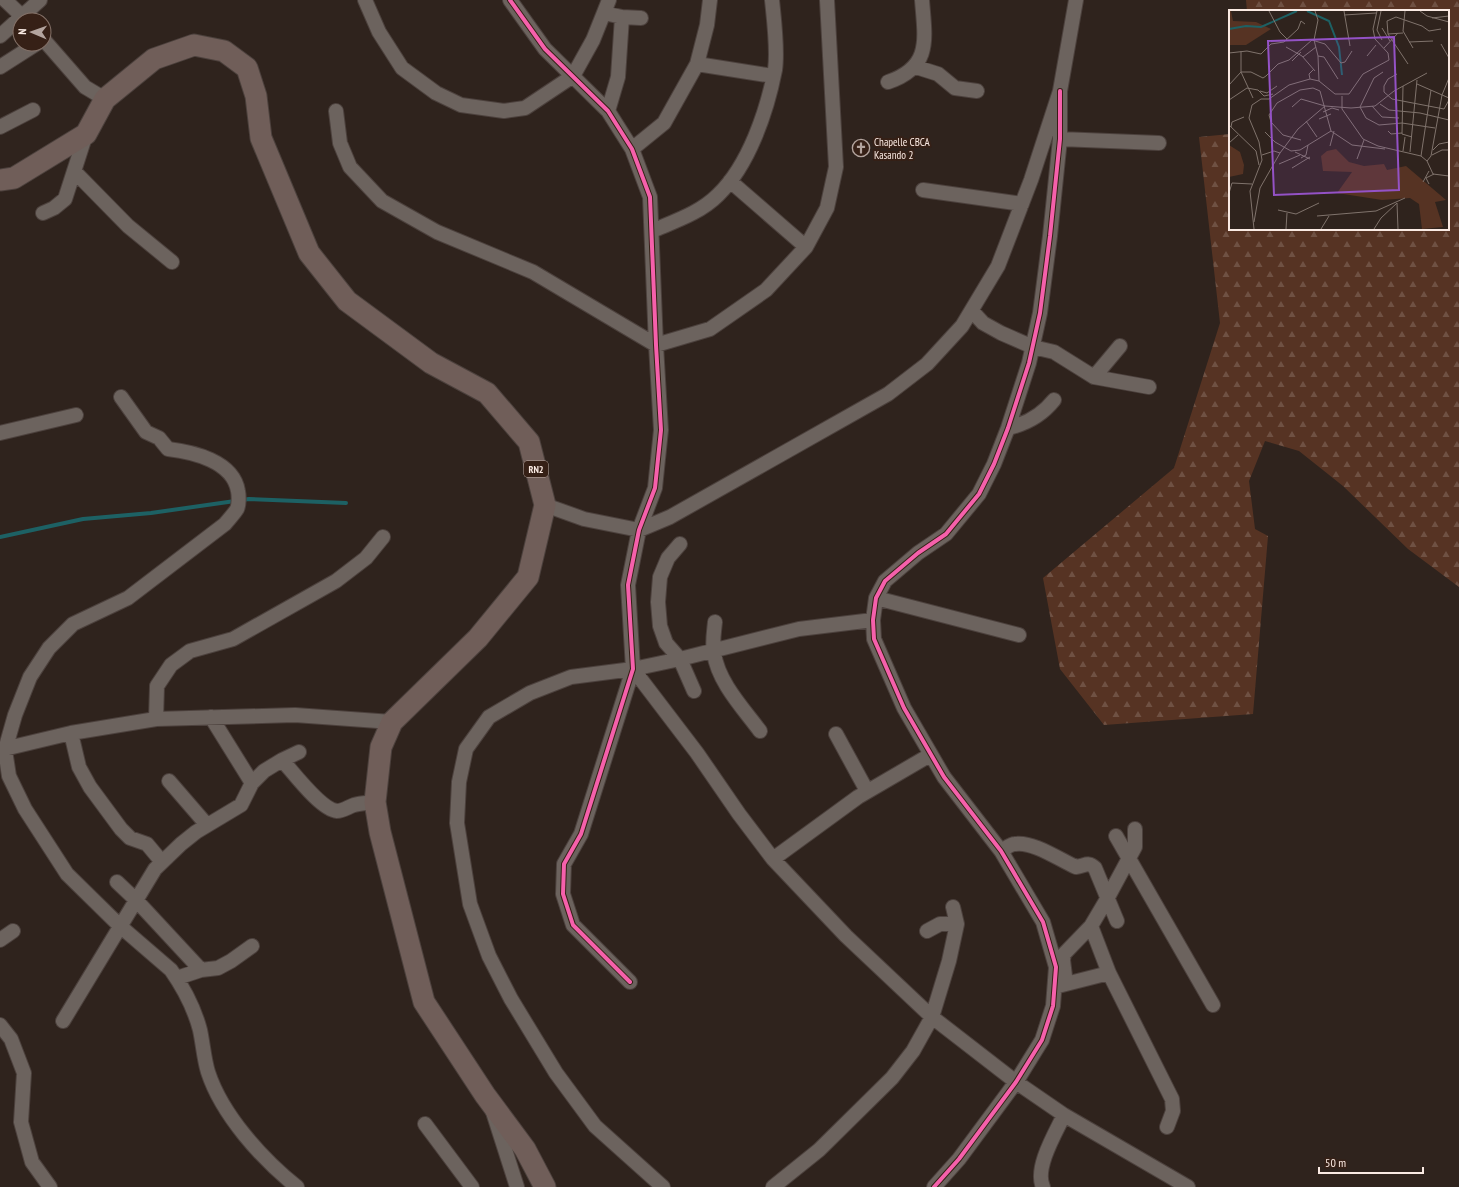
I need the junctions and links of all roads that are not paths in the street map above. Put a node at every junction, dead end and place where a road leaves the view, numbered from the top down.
1 (5, 0) edge
2 (40, 0) edge
3 (365, 0) edge
4 (510, 0) edge
5 (609, 0) edge
6 (710, 0) edge
7 (772, 0) edge
8 (827, 0) edge
9 (922, 0) edge
10 (1076, 0) edge
11 (18, 12) edge
12 (29, 12) edge
13 (604, 13) junction
14 (622, 17) junction
15 (641, 18) dead end
16 (12, 27) edge
17 (0, 36) edge
18 (52, 49) edge
19 (23, 52) edge
20 (697, 64) junction
21 (0, 67) edge
22 (916, 67) junction
23 (573, 76) junction
24 (773, 76) junction
25 (888, 82) dead end
26 (977, 91) dead end
27 (1060, 91) junction
28 (105, 99) junction
29 (33, 110) dead end
30 (336, 111) dead end
31 (608, 112) junction
32 (0, 127) edge
33 (86, 134) junction
34 (1060, 139) junction
35 (1160, 143) dead end
36 (632, 149) junction
37 (74, 171) junction
38 (0, 180) edge
39 (730, 181) junction
40 (923, 190) dead end
41 (1022, 204) junction
42 (43, 213) dead end
43 (652, 231) junction
44 (806, 247) junction
45 (172, 262) dead end
46 (972, 311) junction
47 (656, 345) junction
48 (1120, 346) dead end
49 (1033, 347) junction
50 (1094, 377) junction
51 (1149, 387) dead end
52 (121, 397) dead end
53 (1054, 400) dead end
54 (76, 415) dead end
55 (1008, 428) junction
56 (0, 434) edge
57 (545, 505) junction
58 (639, 530) junction
59 (383, 537) dead end
60 (680, 544) dead end
61 (876, 598) junction
62 (873, 620) junction
63 (715, 622) dead end
64 (1019, 636) dead end
65 (713, 651) junction
66 (680, 659) junction
67 (633, 669) junction
68 (694, 691) dead end
69 (211, 717) junction
70 (156, 719) junction
71 (392, 722) junction
72 (760, 731) dead end
73 (71, 734) junction
74 (836, 734) dead end
75 (3, 750) edge
76 (299, 752) dead end
77 (930, 755) junction
78 (282, 760) junction
79 (170, 782) dead end
80 (252, 783) junction
81 (867, 792) junction
82 (375, 802) junction
83 (207, 825) junction
84 (1135, 829) dead end
85 (1116, 836) dead end
86 (1001, 851) junction
87 (1129, 858) junction
88 (773, 859) junction
89 (162, 862) junction
90 (117, 882) dead end
91 (1107, 899) junction
92 (136, 900) junction
93 (953, 907) dead end
94 (1117, 921) dead end
95 (957, 924) junction
96 (120, 926) junction
97 (1091, 926) junction
98 (14, 931) dead end
99 (927, 931) dead end
100 (0, 940) edge
101 (252, 946) dead end
102 (201, 970) junction
103 (1109, 973) junction
104 (177, 978) junction
105 (630, 982) dead end
106 (1060, 986) junction
107 (1213, 1005) dead end
108 (932, 1016) junction
109 (63, 1020) dead end
110 (0, 1025) edge
111 (1016, 1082) junction
112 (485, 1095) junction
113 (1064, 1115) junction
114 (425, 1124) dead end
115 (1167, 1127) dead end
116 (50, 1187) edge
117 (297, 1187) edge
118 (472, 1187) edge
119 (516, 1187) edge
120 (545, 1187) edge
121 (663, 1187) edge
122 (773, 1187) edge
123 (934, 1187) edge
124 (1044, 1187) edge
125 (1188, 1187) edge

1 - 11 street
2 - 12 street
3 - 23 street
4 - 23 street
5 - 13 street
6 - 20 street
7 - 24 street
8 - 44 street
9 - 22 street
10 - 27 street
13 - 14 street
13 - 23 street
14 - 15 street
14 - 31 street
16 - 17 street
18 - 28 street
19 - 21 street
20 - 24 street
20 - 36 street
22 - 25 street
22 - 26 street
23 - 31 street
24 - 39 street
27 - 34 street
27 - 41 street
28 - 33 highway, RN2
28 - 57 highway, RN2
29 - 32 street
30 - 47 street
31 - 36 street
33 - 37 street
33 - 38 highway
34 - 35 street
34 - 49 street
36 - 43 street
37 - 42 street
37 - 45 street
39 - 43 street
39 - 44 street
40 - 41 street
41 - 46 street
43 - 47 street
44 - 47 street
46 - 49 street
46 - 58 street
47 - 58 street
48 - 50 street
49 - 50 street
49 - 55 street
50 - 51 street
52 - 75 street
53 - 55 street
54 - 56 street
55 - 61 street
57 - 58 street
57 - 71 highway, RN2
58 - 67 street
59 - 70 street
60 - 66 street
61 - 62 street
61 - 64 street
62 - 65 street
62 - 77 street
63 - 65 street
65 - 66 street
65 - 72 street
66 - 67 street
66 - 68 street
67 - 88 street
67 - 105 street
67 - 121 street
69 - 70 street
69 - 71 street
69 - 80 street
70 - 73 street
71 - 82 highway, RN2
73 - 75 street
73 - 89 street
74 - 81 street
75 - 96 street
76 - 78 street
77 - 81 street
77 - 86 street
78 - 80 street
78 - 82 street
79 - 83 street
80 - 83 street
81 - 88 street
82 - 112 highway, RN2
83 - 89 street
84 - 87 street
85 - 87 street
86 - 91 street
86 - 106 street
87 - 91 street
87 - 107 street
88 - 108 street
89 - 92 street
90 - 92 street
91 - 94 street
91 - 97 street
92 - 96 street
92 - 102 street
93 - 95 street
95 - 99 street
95 - 108 street
96 - 104 street
96 - 109 street
97 - 103 street
97 - 106 street
98 - 100 street
101 - 102 street
102 - 104 street
103 - 106 street
103 - 115 street
104 - 117 street
106 - 111 street
108 - 111 street
108 - 122 street
110 - 116 street
111 - 113 street
111 - 123 street
112 - 119 street
112 - 120 highway, RN2
113 - 124 street
113 - 125 street
114 - 118 street

